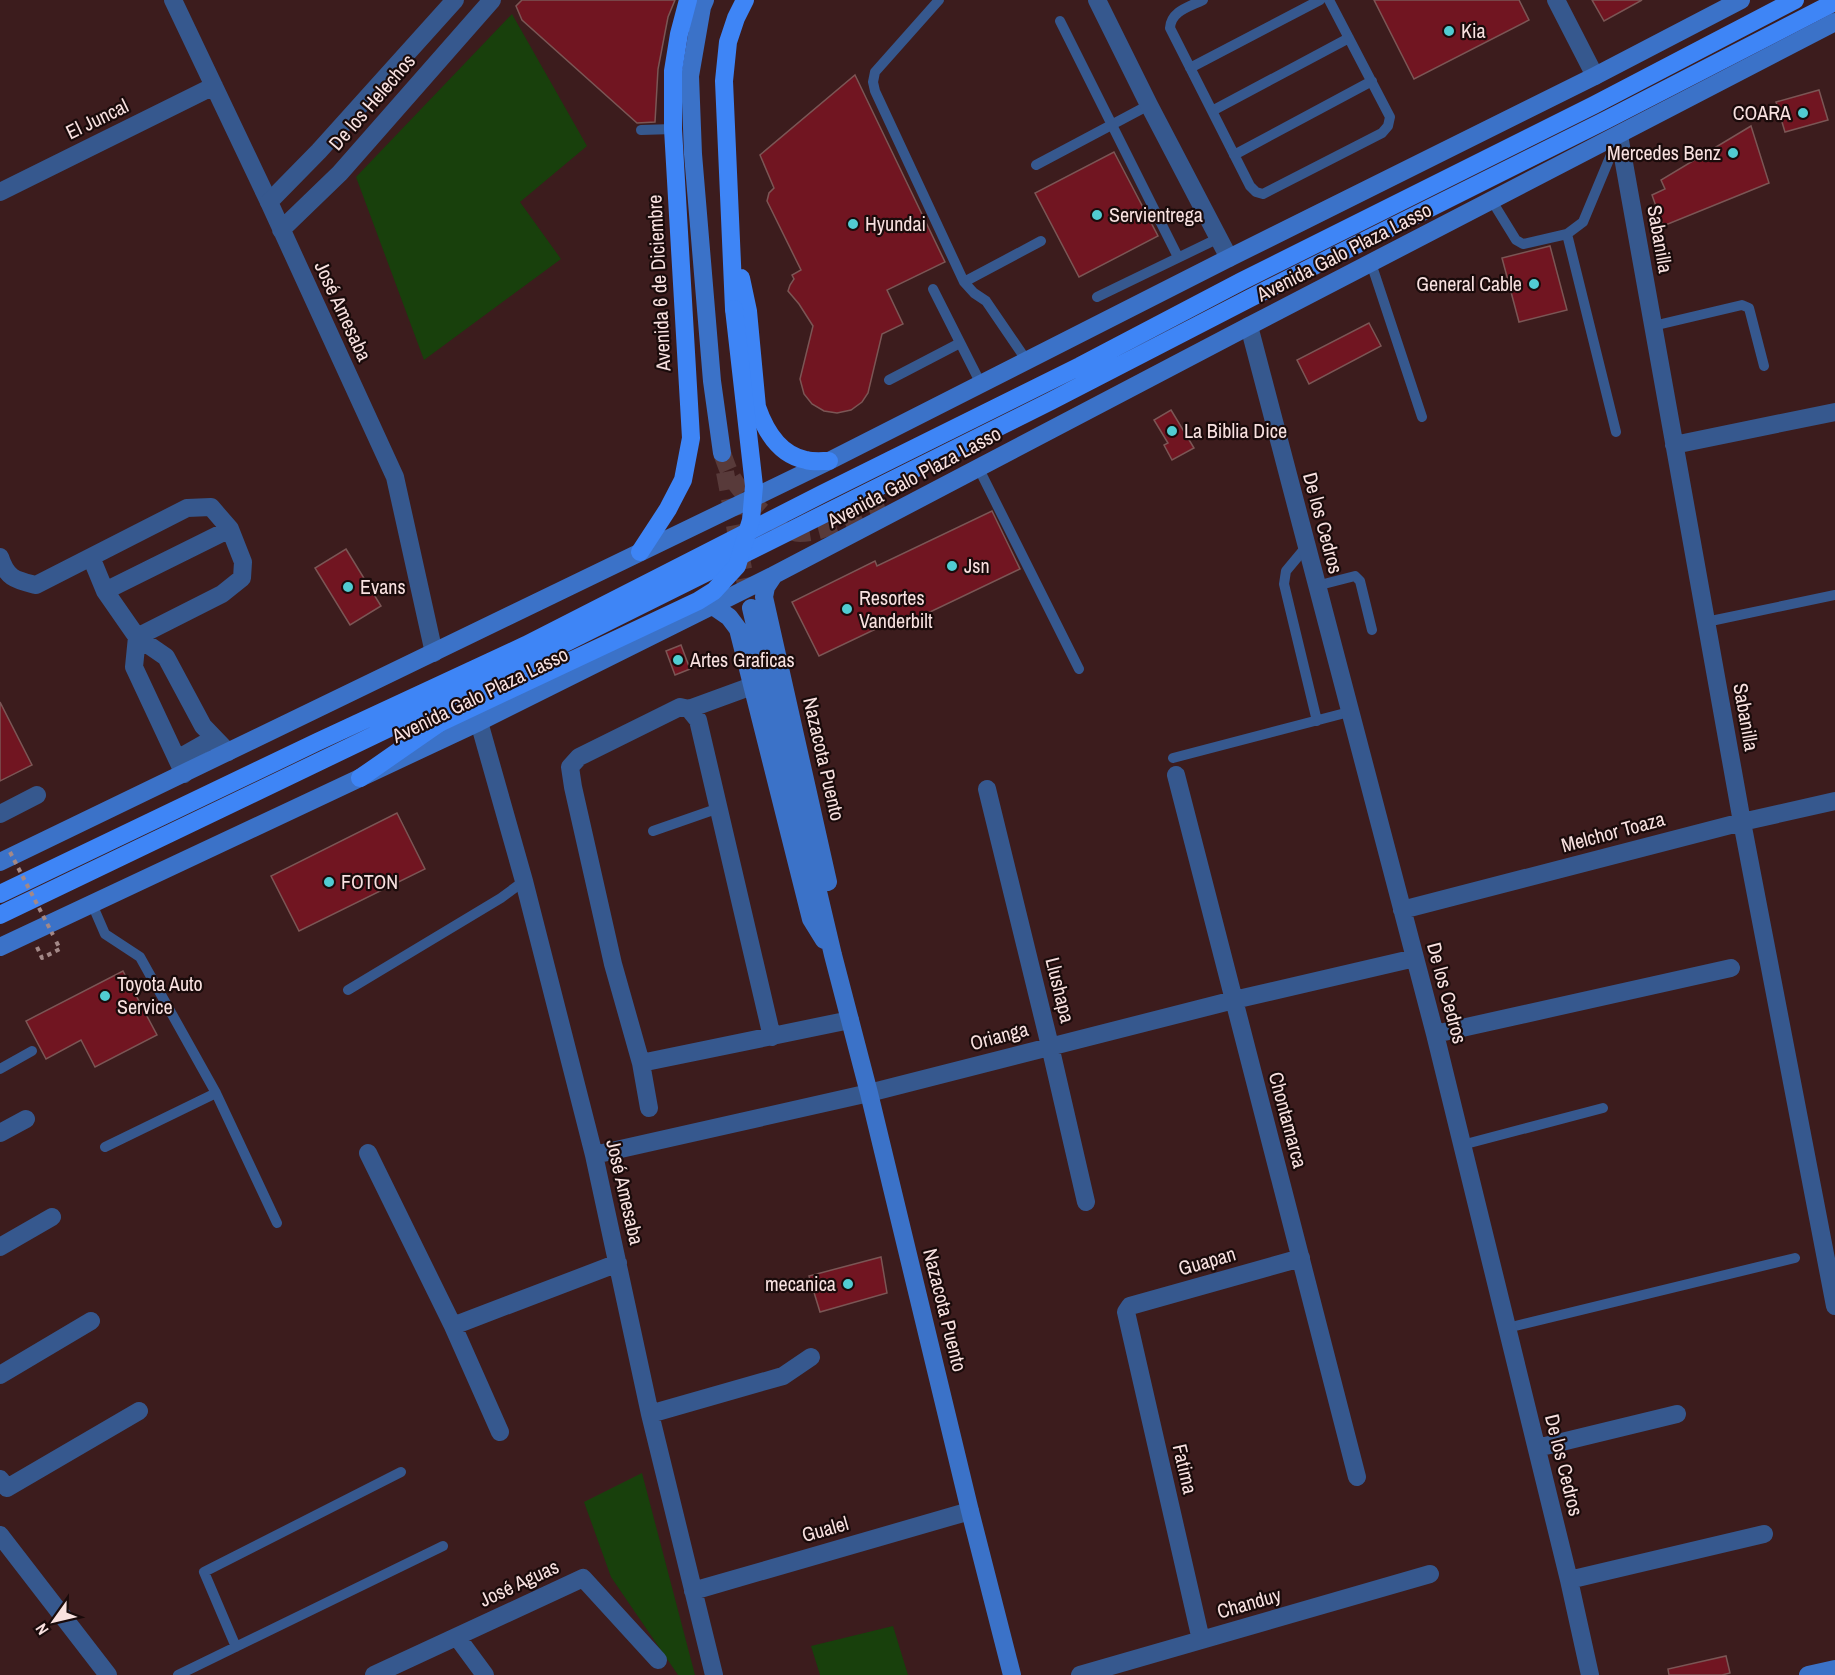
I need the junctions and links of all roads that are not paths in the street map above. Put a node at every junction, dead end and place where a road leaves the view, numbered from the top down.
1 (173, 0) edge
2 (454, 0) edge
3 (492, 0) edge
4 (688, 0) edge
5 (705, 0) edge
6 (745, 0) edge
7 (939, 0) edge
8 (1203, 0) edge
9 (1320, 0) edge
10 (1329, 0) edge
11 (1556, 0) edge
12 (1741, 0) edge
13 (1795, 0) edge
14 (1100, 1) edge
15 (1835, 2) edge
16 (1060, 21) dead end
17 (1835, 22) edge
18 (1349, 38) junction
19 (1190, 68) junction
20 (1595, 76) junction
21 (1372, 81) junction
22 (214, 86) junction
23 (1149, 105) junction
24 (1212, 111) junction
25 (1112, 124) junction
26 (673, 129) junction
27 (641, 130) dead end
28 (1619, 135) junction
29 (319, 151) junction
30 (1234, 154) junction
31 (1036, 165) dead end
32 (340, 173) junction
33 (0, 192) edge
34 (1492, 201) junction
35 (268, 202) junction
36 (731, 224) junction
37 (281, 230) junction
38 (1567, 234) junction
39 (1219, 238) junction
40 (1041, 241) dead end
41 (1178, 257) junction
42 (1229, 258) junction
43 (1371, 263) junction
44 (964, 282) junction
45 (933, 289) dead end
46 (1097, 297) dead end
47 (1249, 326) junction
48 (1653, 326) junction
49 (960, 343) junction
50 (1027, 361) junction
51 (1764, 366) dead end
52 (889, 380) dead end
53 (981, 384) junction
54 (1118, 394) junction
55 (1835, 412) edge
56 (1422, 417) dead end
57 (1616, 432) dead end
58 (1674, 445) junction
59 (722, 453) tunnel mouth
60 (829, 461) junction
61 (979, 469) junction
62 (884, 504) tunnel mouth
63 (230, 529) junction
64 (1306, 547) junction
65 (640, 552) junction
66 (0, 557) edge
67 (91, 557) junction
68 (774, 576) junction
69 (1316, 586) junction
70 (105, 591) junction
71 (1835, 595) edge
72 (713, 606) junction
73 (751, 608) tunnel mouth
74 (1706, 621) junction
75 (1372, 630) dead end
76 (137, 636) junction
77 (434, 653) junction
78 (1079, 669) dead end
79 (753, 686) junction
80 (689, 709) junction
81 (1349, 712) junction
82 (1317, 721) junction
83 (479, 722) junction
84 (214, 738) junction
85 (228, 752) junction
86 (180, 766) junction
87 (1175, 766) joint
88 (360, 778) junction
89 (987, 789) dead end
90 (37, 795) dead end
91 (1835, 801) edge
92 (719, 808) junction
93 (0, 814) edge
94 (1742, 822) junction
95 (653, 831) dead end
96 (5, 857) edge
97 (524, 881) junction
98 (0, 894) edge
99 (92, 904) junction
100 (1402, 910) junction
101 (0, 915) edge
102 (0, 947) edge
103 (833, 955) junction
104 (1415, 958) junction
105 (1731, 968) dead end
106 (348, 990) dead end
107 (1234, 1000) junction
108 (849, 1020) junction
109 (1435, 1034) junction
110 (772, 1037) junction
111 (1050, 1046) junction
112 (32, 1051) dead end
113 (641, 1063) junction
114 (0, 1069) edge
115 (216, 1093) junction
116 (869, 1093) junction
117 (649, 1108) dead end
118 (1603, 1108) dead end
119 (26, 1119) dead end
120 (0, 1133) edge
121 (1462, 1145) junction
122 (105, 1147) dead end
123 (368, 1153) dead end
124 (594, 1155) junction
125 (1086, 1202) dead end
126 (52, 1216) dead end
127 (277, 1223) dead end
128 (0, 1247) edge
129 (1301, 1257) junction
130 (1795, 1258) dead end
131 (618, 1263) junction
132 (1835, 1306) edge
133 (1127, 1309) joint
134 (91, 1321) dead end
135 (453, 1326) junction
136 (1507, 1328) junction
137 (811, 1357) dead end
138 (0, 1375) edge
139 (139, 1411) dead end
140 (650, 1414) junction
141 (1677, 1414) dead end
142 (500, 1432) dead end
143 (1537, 1448) junction
144 (401, 1472) dead end
145 (1357, 1477) dead end
146 (0, 1479) edge
147 (970, 1511) junction
148 (1764, 1534) dead end
149 (0, 1535) edge
150 (443, 1546) dead end
151 (1430, 1574) dead end
152 (1569, 1580) junction
153 (693, 1591) junction
154 (457, 1637) junction
155 (1201, 1640) junction
156 (236, 1647) junction
157 (658, 1660) dead end
158 (1835, 1669) edge
159 (108, 1675) edge
160 (178, 1675) edge
161 (374, 1675) edge
162 (485, 1675) edge
163 (714, 1675) edge
164 (1012, 1675) edge
165 (1080, 1675) edge
166 (1590, 1675) edge
167 (1808, 1675) edge

1 - 22 street, José Amesaba
2 - 29 street, De los Helechos
3 - 32 street, De los Helechos
4 - 26 main road, Avenida 6 de Diciembre
5 - 59 main road
6 - 36 main road
7 - 44 lane
8 - 19 lane
9 - 19 lane
10 - 18 lane
11 - 20 street
12 - 20 main road
13 - 98 main road, Avenida Galo Plaza Lasso
14 - 23 street
15 - 101 main road, Avenida Galo Plaza Lasso
16 - 25 lane
17 - 28 main road, Avenida Galo Plaza Lasso
18 - 21 lane
18 - 24 lane
19 - 24 lane
20 - 42 main road
21 - 30 lane
21 - 30 lane
22 - 33 street, El Juncal
22 - 35 street, José Amesaba
23 - 25 lane
23 - 39 street
24 - 30 lane
25 - 31 lane
25 - 41 lane
26 - 27 lane
26 - 65 main road, Avenida 6 de Diciembre
28 - 34 main road, Avenida Galo Plaza Lasso
28 - 38 lane
28 - 48 street, Sabanilla
29 - 32 street
29 - 35 street, De los Helechos
32 - 37 street, De los Helechos
34 - 38 lane
34 - 43 main road, Avenida Galo Plaza Lasso
35 - 37 street, José Amesaba
36 - 60 main road
36 - 88 main road, bridge
37 - 77 street, José Amesaba
38 - 57 lane
39 - 41 lane
39 - 42 street
40 - 44 lane
41 - 46 lane
42 - 50 main road
43 - 47 main road, Avenida Galo Plaza Lasso
43 - 56 lane
44 - 50 lane
45 - 49 lane
47 - 54 main road, Avenida Galo Plaza Lasso
47 - 64 street, De los Cedros
48 - 51 lane
48 - 58 street, Sabanilla
49 - 52 lane
49 - 53 lane
50 - 53 main road
53 - 60 main road
54 - 61 main road, Avenida Galo Plaza Lasso
54 - 62 main road
55 - 58 street
58 - 74 street, Sabanilla
60 - 65 main road
61 - 68 main road, Avenida Galo Plaza Lasso
61 - 78 lane
63 - 67 street
63 - 70 street
63 - 76 street
64 - 69 street, De los Cedros
64 - 82 lane
65 - 77 main road
66 - 67 street
67 - 70 street
68 - 72 main road, Avenida Galo Plaza Lasso
68 - 103 main road, Nazacota Puento
69 - 75 lane
69 - 81 street, De los Cedros
70 - 76 street
71 - 74 lane
72 - 79 main road
72 - 83 main road, Avenida Galo Plaza Lasso
73 - 103 main road, Nazacota Puento
74 - 94 street, Sabanilla
76 - 84 street
76 - 86 street
77 - 85 main road
79 - 80 street
79 - 103 main road
80 - 92 street
80 - 113 street
81 - 82 lane
81 - 100 street, De los Cedros
82 - 87 lane
83 - 88 main road, Avenida Galo Plaza Lasso
83 - 97 street, José Amesaba
84 - 85 street
84 - 86 street
85 - 86 main road
86 - 96 main road
87 - 107 street, Chontamarca
88 - 99 main road, Avenida Galo Plaza Lasso
89 - 111 street, Llushapa
90 - 93 street
91 - 94 street, Melchor Toaza
92 - 95 lane
92 - 110 street
94 - 100 street, Melchor Toaza
94 - 132 street, Sabanilla
97 - 106 lane
97 - 124 street, José Amesaba
99 - 102 main road, Avenida Galo Plaza Lasso
99 - 115 lane
100 - 104 street, De los Cedros
103 - 108 main road, Nazacota Puento
104 - 107 street, Orianga
104 - 109 street, De los Cedros
105 - 109 street
107 - 111 street, Orianga
107 - 129 street, Chontamarca
108 - 110 street
108 - 116 main road, Nazacota Puento
109 - 121 street, De los Cedros
110 - 113 street
111 - 116 street, Orianga
111 - 125 street, Llushapa
112 - 114 lane
113 - 117 street
115 - 122 lane
115 - 127 lane
116 - 124 street, Orianga
116 - 147 main road, Nazacota Puento
118 - 121 lane
119 - 120 street
121 - 136 street, De los Cedros
123 - 135 street
124 - 131 street, José Amesaba
126 - 128 street
129 - 133 street, Guapan
129 - 145 street, Chontamarca
130 - 136 lane
131 - 135 street
131 - 140 street, José Amesaba
133 - 155 street, Fatima
134 - 138 street
135 - 142 street
136 - 143 street, De los Cedros
137 - 140 street
139 - 146 street
140 - 153 street, José Amesaba
141 - 143 street
143 - 152 street, De los Cedros
144 - 156 lane
147 - 153 street, Gualel
147 - 164 main road, Nazacota Puento
148 - 152 street
149 - 159 street
150 - 156 lane
151 - 155 street, Chanduy
152 - 166 street, De los Cedros
153 - 163 street, José Amesaba
154 - 157 street, José Aguas
154 - 161 street, José Aguas
154 - 162 street
155 - 165 street, Chanduy
156 - 160 lane
158 - 167 main road

